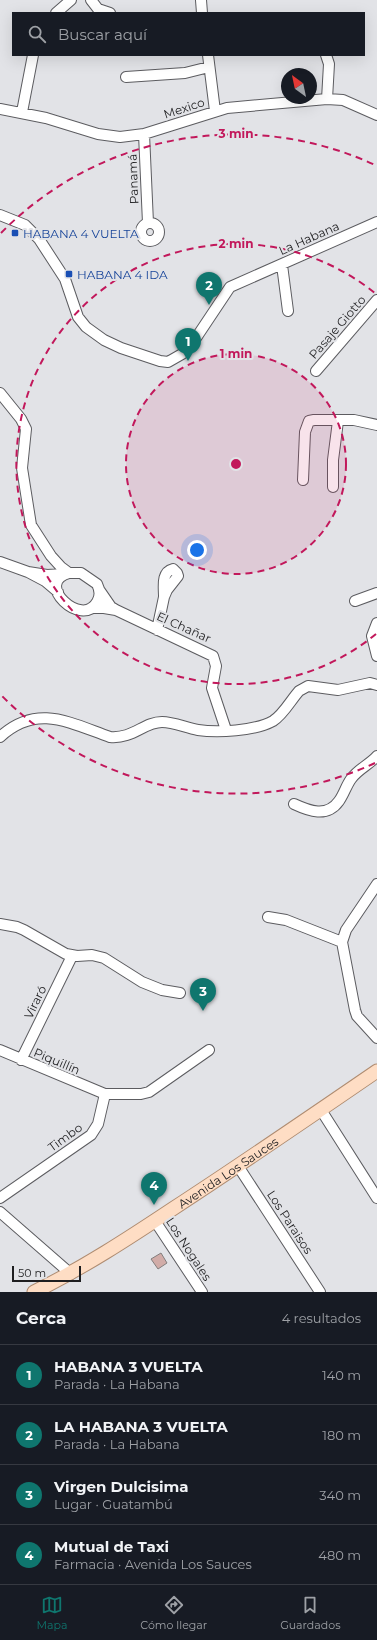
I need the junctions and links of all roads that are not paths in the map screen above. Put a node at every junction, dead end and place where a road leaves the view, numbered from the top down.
1 (71, 0) edge
2 (91, 0) edge
3 (201, 0) edge
4 (57, 12) edge
5 (107, 12) edge
6 (202, 12) edge
7 (33, 56) edge
8 (208, 56) edge
9 (326, 56) edge
10 (209, 67) junction
11 (126, 77) dead end
12 (327, 99) junction
13 (0, 109) edge
14 (215, 111) junction
15 (22, 112) junction
16 (377, 115) edge
17 (144, 134) junction
18 (0, 215) edge
19 (377, 222) edge
20 (148, 223) dead end
21 (282, 265) junction
22 (377, 300) edge
23 (288, 311) dead end
24 (316, 370) dead end
25 (0, 393) edge
26 (338, 421) junction
27 (377, 425) edge
28 (303, 480) dead end
29 (333, 486) dead end
30 (51, 556) junction
31 (0, 562) edge
32 (28, 572) junction
33 (67, 573) junction
34 (47, 574) junction
35 (100, 591) junction
36 (58, 592) junction
37 (377, 594) edge
38 (164, 596) dead end
39 (355, 601) dead end
40 (91, 608) junction
41 (116, 610) junction
42 (377, 623) edge
43 (157, 630) junction
44 (377, 656) edge
45 (375, 681) edge
46 (226, 730) junction
47 (0, 737) edge
48 (377, 756) edge
49 (294, 804) dead end
50 (377, 884) edge
51 (268, 917) dead end
52 (0, 924) edge
53 (342, 942) junction
54 (72, 956) junction
55 (180, 993) dead end
56 (377, 1038) edge
57 (0, 1050) edge
58 (210, 1050) dead end
59 (21, 1060) junction
60 (377, 1071) edge
61 (105, 1094) junction
62 (321, 1110) junction
63 (238, 1166) junction
64 (0, 1198) edge
65 (377, 1198) edge
66 (0, 1212) edge
67 (155, 1221) junction
68 (71, 1274) junction
69 (34, 1292) edge
70 (202, 1292) edge
71 (320, 1292) edge

1 - 4 street
2 - 5 street
3 - 6 street
7 - 15 street
8 - 10 street
9 - 12 street
10 - 11 street
10 - 14 street
12 - 14 street, Mexico
12 - 16 street, Mexico
13 - 15 street, Mexico
14 - 17 street, Mexico
15 - 17 street, Mexico
17 - 20 street, Panamá
18 - 21 street, La Habana
19 - 21 street, La Habana
21 - 23 street
22 - 24 street, Pasaje Giotto
25 - 30 street
26 - 27 street
26 - 28 street
26 - 29 street
30 - 33 street
30 - 34 street
31 - 32 street
32 - 34 street
32 - 36 street
33 - 34 street
33 - 35 street
33 - 36 street
35 - 40 street
35 - 41 street, El Chañar
36 - 40 street
37 - 39 street
38 - 43 street
40 - 41 street, El Chañar
41 - 43 street, El Chañar
42 - 44 street
43 - 46 street, El Chañar
45 - 46 street
46 - 47 street
48 - 49 street
50 - 53 street
51 - 53 street
52 - 54 street
53 - 56 street
54 - 55 street
54 - 59 street, Viraró
57 - 59 street, Piquillín
58 - 61 street
59 - 61 street, Piquillín
60 - 62 main road, Avenida Los Sauces
61 - 64 street, Timbo
62 - 63 main road, Avenida Los Sauces
62 - 65 street
63 - 67 main road, Avenida Los Sauces
63 - 71 street, Los Paraisos
66 - 68 street
67 - 68 main road, Avenida Los Sauces
67 - 70 street, Los Nogales
68 - 69 main road, Avenida Los Sauces

